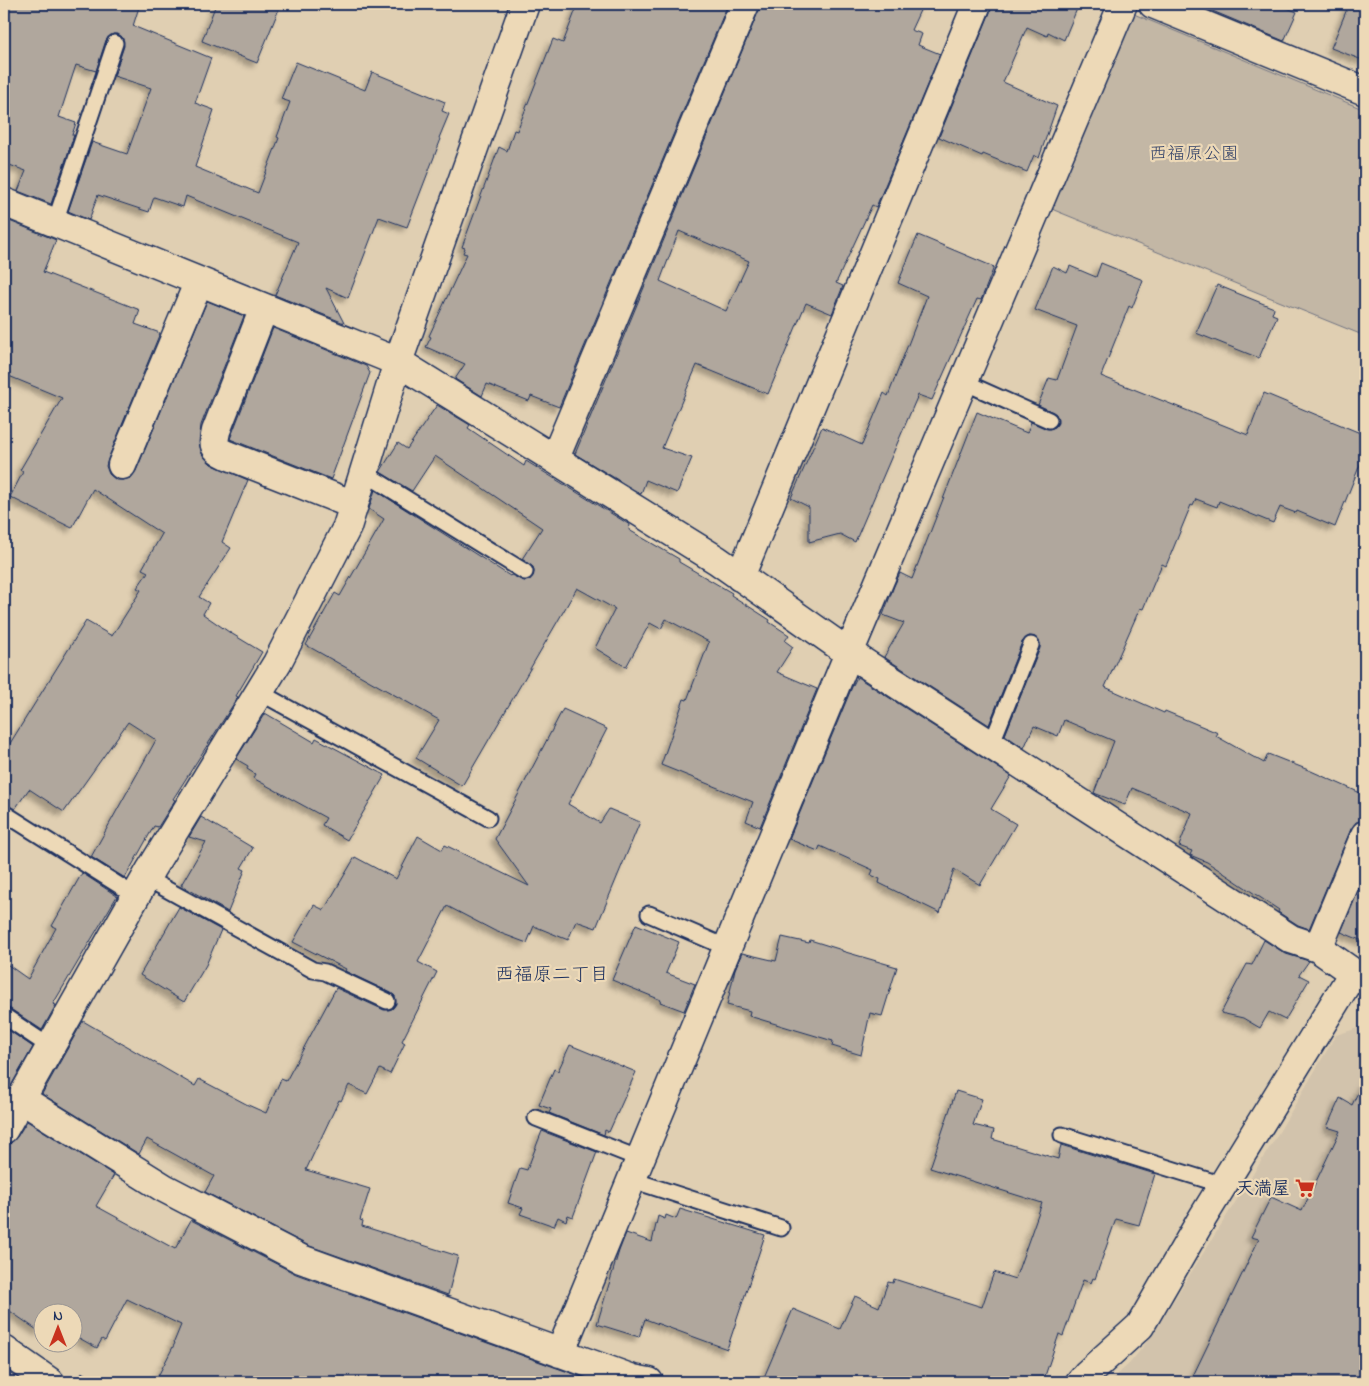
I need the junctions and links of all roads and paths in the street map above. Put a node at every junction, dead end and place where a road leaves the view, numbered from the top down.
1 (525, 4) edge
2 (745, 4) edge
3 (977, 4) edge
4 (1123, 4) edge
5 (1153, 4) edge
6 (115, 43) dead end
7 (1365, 91) edge
8 (4, 202) edge
9 (55, 222) junction
10 (199, 281) junction
11 (264, 308) junction
12 (398, 362) junction
13 (964, 382) junction
14 (1050, 420) dead end
15 (555, 458) junction
16 (122, 465) dead end
17 (364, 472) junction
18 (354, 505) junction
19 (525, 572) dead end
20 (740, 576) junction
21 (1030, 645) dead end
22 (849, 654) junction
23 (259, 692) junction
24 (991, 745) junction
25 (4, 813) edge
26 (488, 818) dead end
27 (1365, 836) edge
28 (141, 887) junction
29 (649, 914) dead end
30 (728, 948) junction
31 (1318, 948) junction
32 (1359, 977) edge
33 (387, 1001) dead end
34 (4, 1016) edge
35 (50, 1047) junction
36 (21, 1099) junction
37 (536, 1118) dead end
38 (4, 1129) edge
39 (1062, 1135) dead end
40 (636, 1170) junction
41 (1223, 1184) junction
42 (782, 1228) dead end
43 (4, 1350) edge
44 (560, 1353) junction
45 (631, 1380) edge
46 (50, 1382) edge
47 (1080, 1382) edge

1 - 12 street
2 - 15 street
3 - 20 street
4 - 13 street
5 - 7 street
6 - 9 lane
8 - 9 street
9 - 10 street
10 - 11 street
10 - 16 street
11 - 12 street
11 - 18 street
12 - 15 street
12 - 17 street
13 - 14 lane
13 - 22 street
15 - 20 street
17 - 18 street
17 - 19 lane
18 - 23 street
20 - 22 street
21 - 24 lane
22 - 24 street
22 - 30 street
23 - 26 lane
23 - 28 street
24 - 31 street
25 - 28 lane
27 - 31 street
28 - 33 lane
28 - 35 street
29 - 30 lane
30 - 40 street
31 - 32 street
32 - 41 street
34 - 35 lane
35 - 36 street
36 - 38 street
36 - 44 street
37 - 40 lane
39 - 41 lane
40 - 42 lane
40 - 44 street
41 - 47 street
43 - 46 street
44 - 45 street

